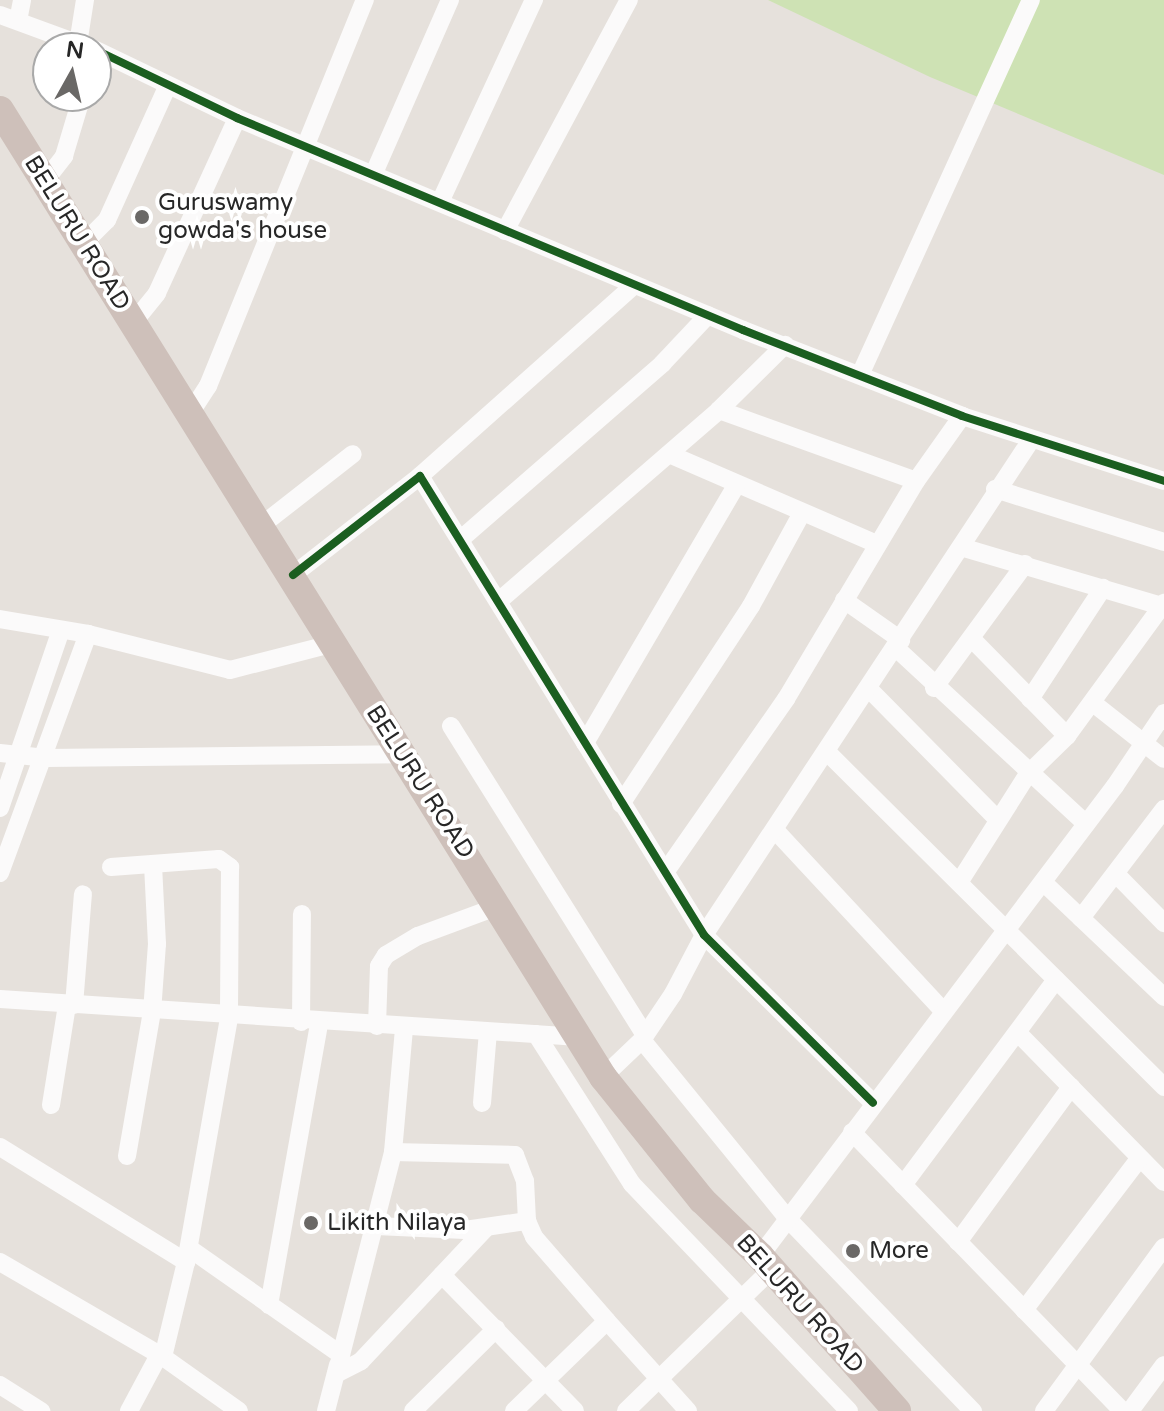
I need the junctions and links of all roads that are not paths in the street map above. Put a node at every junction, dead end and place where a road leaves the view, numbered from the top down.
1 (22, 0) edge
2 (85, 0) edge
3 (365, 0) edge
4 (450, 0) edge
5 (534, 0) edge
6 (629, 0) edge
7 (1031, 0) edge
8 (0, 15) edge
9 (18, 21) junction
10 (47, 32) edge
11 (84, 32) edge
12 (112, 58) edge
13 (167, 87) junction
14 (0, 110) edge
15 (77, 112) edge
16 (237, 118) junction
17 (305, 145) junction
18 (374, 173) junction
19 (44, 182) junction
20 (441, 200) junction
21 (505, 231) junction
22 (83, 244) junction
23 (634, 285) junction
24 (708, 315) junction
25 (133, 323) junction
26 (785, 345) junction
27 (860, 375) junction
28 (719, 410) junction
29 (191, 412) junction
30 (962, 416) junction
31 (1031, 440) junction
32 (353, 454) dead end
33 (669, 454) junction
34 (420, 476) junction
35 (916, 481) junction
36 (1164, 481) edge
37 (736, 486) junction
38 (995, 489) junction
39 (802, 513) junction
40 (262, 525) junction
41 (461, 539) junction
42 (1164, 542) edge
43 (877, 544) junction
44 (961, 547) junction
45 (1025, 564) junction
46 (293, 575) junction
47 (1103, 588) junction
48 (500, 600) junction
49 (844, 600) junction
50 (1163, 604) edge
51 (0, 619) edge
52 (61, 630) junction
53 (88, 634) junction
54 (972, 639) junction
55 (331, 644) junction
56 (898, 644) junction
57 (934, 688) junction
58 (869, 689) junction
59 (1030, 699) junction
60 (1093, 703) junction
61 (1164, 713) edge
62 (451, 726) dead end
63 (1067, 736) junction
64 (585, 743) junction
65 (1143, 745) junction
66 (0, 753) edge
67 (828, 753) junction
68 (401, 754) junction
69 (19, 757) junction
70 (46, 758) junction
71 (1164, 759) edge
72 (1028, 774) junction
73 (621, 804) junction
74 (0, 808) edge
75 (1164, 809) edge
76 (997, 819) junction
77 (1086, 824) junction
78 (1150, 829) junction
79 (775, 830) junction
80 (1164, 843) edge
81 (153, 865) junction
82 (111, 867) dead end
83 (666, 871) junction
84 (0, 873) edge
85 (1118, 876) junction
86 (960, 881) junction
87 (1043, 882) junction
88 (83, 894) dead end
89 (499, 906) junction
90 (302, 914) dead end
91 (1081, 918) junction
92 (1164, 923) edge
93 (1006, 931) junction
94 (704, 935) junction
95 (1056, 980) junction
96 (1164, 997) edge
97 (0, 999) edge
98 (70, 1005) junction
99 (942, 1010) junction
100 (152, 1012) junction
101 (229, 1018) junction
102 (310, 1022) junction
103 (377, 1026) junction
104 (404, 1028) junction
105 (488, 1032) junction
106 (536, 1034) junction
107 (1019, 1034) junction
108 (579, 1037) junction
109 (644, 1038) junction
110 (603, 1077) junction
111 (1071, 1087) junction
112 (1164, 1087) edge
113 (482, 1103) dead end
114 (873, 1103) junction
115 (51, 1105) dead end
116 (852, 1132) junction
117 (0, 1147) edge
118 (393, 1152) junction
119 (127, 1156) dead end
120 (1140, 1158) junction
121 (1164, 1182) edge
122 (903, 1185) junction
123 (788, 1219) junction
124 (527, 1221) junction
125 (376, 1226) junction
126 (485, 1229) junction
127 (958, 1242) junction
128 (1164, 1247) edge
129 (188, 1255) junction
130 (0, 1262) edge
131 (766, 1263) junction
132 (442, 1275) junction
133 (740, 1300) junction
134 (269, 1305) junction
135 (1024, 1310) junction
136 (607, 1321) junction
137 (496, 1329) junction
138 (341, 1355) junction
139 (161, 1356) junction
140 (1079, 1364) junction
141 (1164, 1365) edge
142 (336, 1374) junction
143 (658, 1379) junction
144 (544, 1382) junction
145 (0, 1385) edge
146 (41, 1411) edge
147 (129, 1411) edge
148 (239, 1411) edge
149 (326, 1411) edge
150 (413, 1411) edge
151 (514, 1411) edge
152 (575, 1411) edge
153 (626, 1411) edge
154 (688, 1411) edge
155 (849, 1411) edge
156 (897, 1411) edge
157 (973, 1411) edge
158 (1044, 1411) edge
159 (1122, 1411) edge
160 (1130, 1411) edge

1 - 9 street
2 - 11 street
3 - 17 street
4 - 18 street
5 - 20 street
6 - 21 street
7 - 27 street
8 - 9 street
9 - 10 street
12 - 13 street
13 - 16 street
13 - 22 street
14 - 19 highway, BELURU ROAD
15 - 19 street
16 - 17 street
16 - 25 street
17 - 18 street
17 - 29 street
18 - 20 street
19 - 22 highway, BELURU ROAD
20 - 21 street
21 - 23 street
22 - 25 highway, BELURU ROAD
23 - 24 street
23 - 34 street
24 - 26 street
24 - 41 street
25 - 29 highway, BELURU ROAD
26 - 27 street
26 - 28 street
27 - 30 street
28 - 33 street
28 - 35 street
29 - 40 highway, BELURU ROAD
30 - 31 street
30 - 35 street
31 - 36 street
31 - 38 street
32 - 40 street
33 - 37 street
33 - 48 street
34 - 41 street
34 - 46 street
35 - 43 street
37 - 39 street
37 - 64 street
38 - 42 street
38 - 44 street
39 - 43 street
39 - 73 street
40 - 46 highway, BELURU ROAD
41 - 48 street
43 - 49 street
44 - 45 street
44 - 56 street
45 - 47 street
45 - 54 street
46 - 55 highway, BELURU ROAD
47 - 50 street
47 - 59 street
48 - 64 street
49 - 56 street
49 - 83 street
50 - 60 street
51 - 52 street
52 - 53 street
52 - 69 street
53 - 55 street
53 - 70 street
54 - 57 street
54 - 59 street
55 - 68 highway, BELURU ROAD
56 - 57 street
56 - 58 street
57 - 72 street
58 - 67 street
58 - 76 street
59 - 63 street
60 - 63 street
60 - 65 street
61 - 65 street
62 - 109 street
63 - 72 street
64 - 73 street
65 - 71 street
65 - 77 street
66 - 69 street
67 - 79 street
67 - 86 street
68 - 70 street
68 - 89 highway, BELURU ROAD
69 - 70 street
69 - 74 street
70 - 84 street
72 - 76 street
72 - 77 street
73 - 83 street
75 - 78 street
76 - 86 street
77 - 87 street
78 - 80 street
78 - 85 street
79 - 94 street
79 - 99 street
81 - 82 street
81 - 100 street
81 - 101 street
83 - 94 street
85 - 91 street
85 - 92 street
86 - 93 street
87 - 91 street
87 - 93 street
88 - 98 street
89 - 103 street
89 - 108 highway, BELURU ROAD
90 - 102 street
91 - 96 street
93 - 95 street
93 - 99 street
94 - 109 street
94 - 114 street
95 - 107 street
95 - 112 street
97 - 98 street
98 - 100 street
98 - 115 street
99 - 114 street
100 - 101 street
100 - 119 street
101 - 102 street
101 - 129 street
102 - 103 street
102 - 134 street
103 - 104 street
104 - 105 street
104 - 118 street
105 - 106 street
105 - 113 street
106 - 108 street
106 - 133 street
107 - 111 street
107 - 122 street
108 - 110 highway, BELURU ROAD
109 - 110 street
109 - 123 street
110 - 131 highway, BELURU ROAD
111 - 120 street
111 - 127 street
114 - 116 street
116 - 122 street
116 - 123 street
117 - 129 street
118 - 124 street
118 - 125 street
120 - 121 street
120 - 135 street
122 - 127 street
123 - 131 street
123 - 157 street
124 - 126 street
124 - 136 street
125 - 126 street
125 - 138 street
126 - 132 street
127 - 135 street
128 - 140 street
129 - 134 street
129 - 139 street
130 - 139 street
131 - 133 street
131 - 156 highway, BELURU ROAD
132 - 137 street
132 - 142 street
133 - 143 street
133 - 155 street
134 - 138 street
135 - 140 street
136 - 143 street
136 - 144 street
137 - 144 street
137 - 150 street
138 - 142 street
139 - 147 street
139 - 148 street
140 - 158 street
140 - 159 street
141 - 160 street
142 - 149 street
143 - 153 street
143 - 154 street
144 - 151 street
144 - 152 street
145 - 146 street

